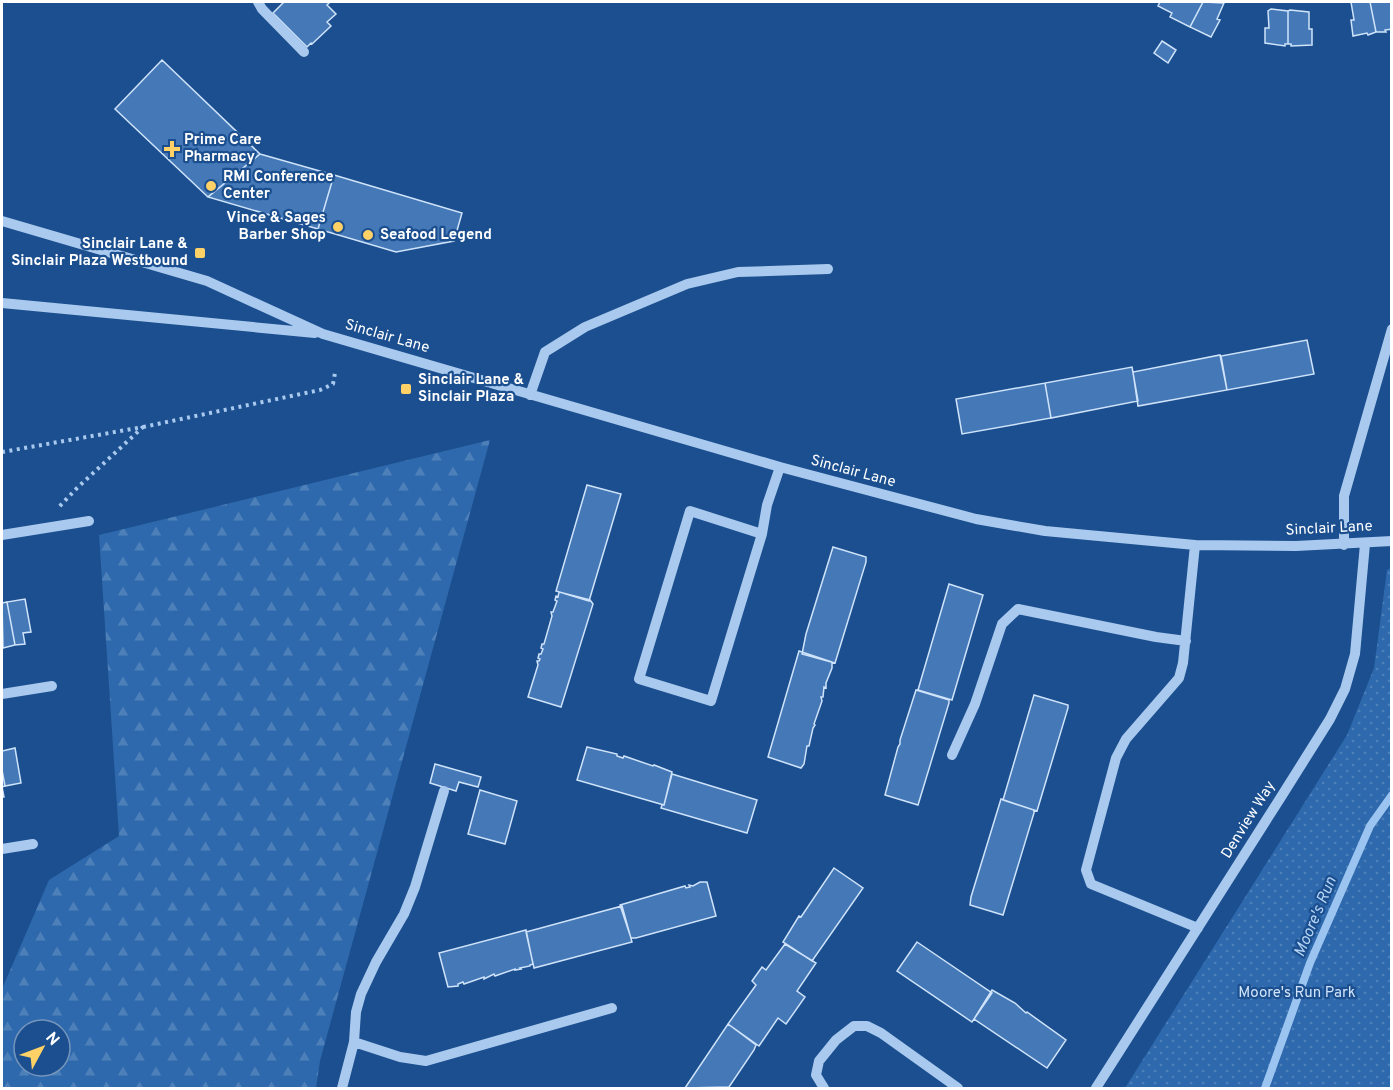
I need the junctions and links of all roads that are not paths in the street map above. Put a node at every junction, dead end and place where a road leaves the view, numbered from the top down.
1 (258, 2) edge
2 (304, 51) dead end
3 (2, 221) edge
4 (828, 269) dead end
5 (2, 303) edge
6 (1392, 329) edge
7 (323, 334) junction
8 (530, 394) junction
9 (780, 467) junction
10 (89, 521) dead end
11 (762, 534) junction
12 (2, 535) edge
13 (1392, 541) edge
14 (1365, 544) junction
15 (1195, 545) junction
16 (1344, 545) junction
17 (1186, 641) junction
18 (52, 686) dead end
19 (2, 694) edge
20 (952, 755) dead end
21 (444, 792) dead end
22 (33, 844) dead end
23 (2, 849) edge
24 (1198, 928) junction
25 (612, 1008) dead end
26 (354, 1042) junction
27 (342, 1089) edge
28 (824, 1089) edge
29 (958, 1089) edge
30 (1096, 1089) edge

1 - 2 street
3 - 7 street, Sinclair Lane
4 - 8 street
5 - 7 street, Sinclair Lane
6 - 16 street
7 - 8 street, Sinclair Lane
8 - 9 street, Sinclair Lane
9 - 11 street
9 - 15 street, Sinclair Lane
10 - 12 street
11 - 11 street
13 - 14 street, Sinclair Lane
14 - 16 street, Sinclair Lane
14 - 24 street, Denview Way
15 - 16 street, Sinclair Lane
15 - 17 street
17 - 20 street
17 - 24 street
18 - 19 street
21 - 26 street
22 - 23 street
24 - 30 street, Denview Way
25 - 26 street
26 - 27 street
28 - 29 street

